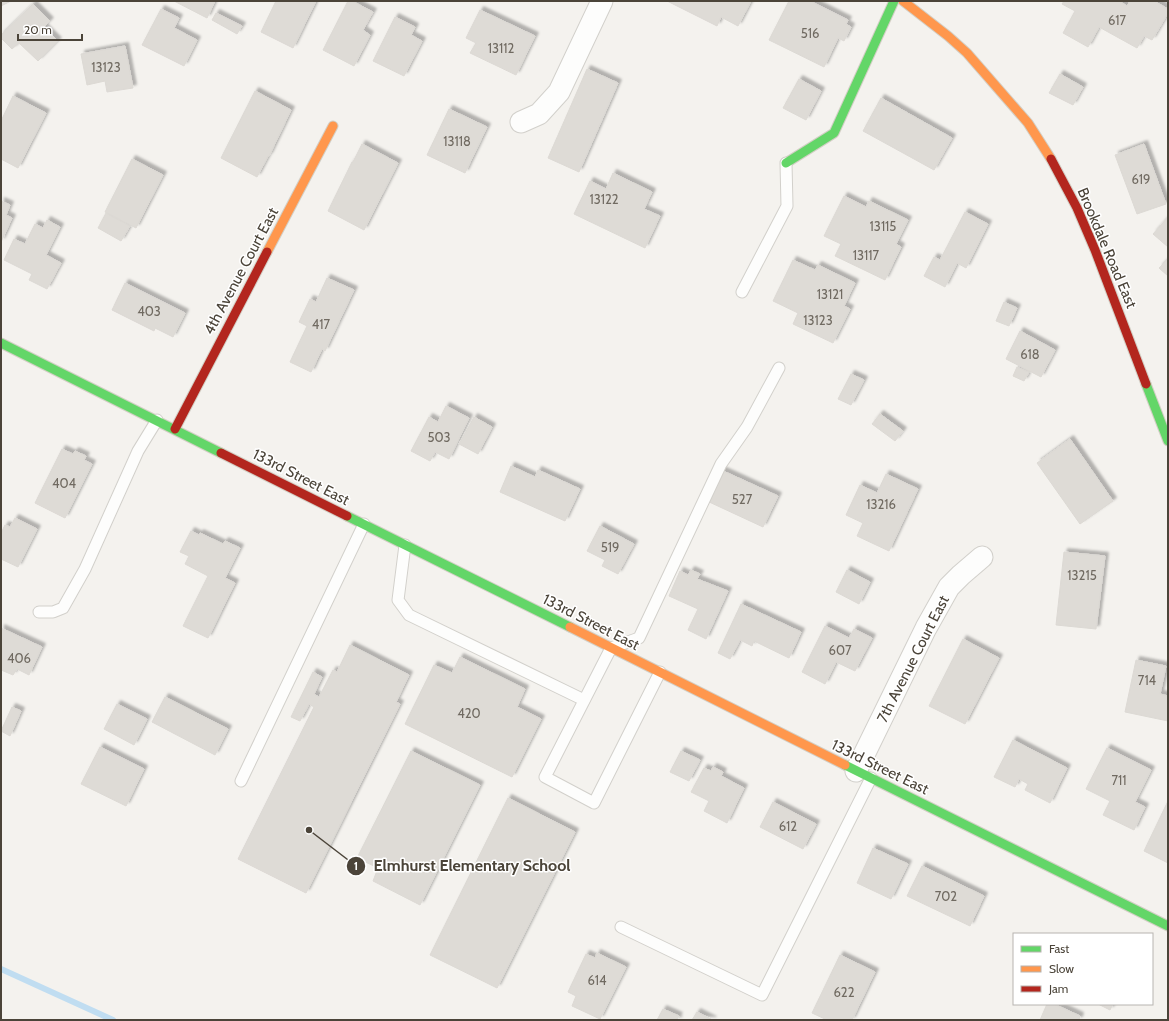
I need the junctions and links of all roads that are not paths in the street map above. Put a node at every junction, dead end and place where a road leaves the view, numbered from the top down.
1 (602, 1) edge
2 (894, 1) edge
3 (904, 1) edge
4 (520, 122) dead end
5 (333, 126) dead end
6 (786, 163) joint
7 (742, 292) dead end
8 (1, 343) edge
9 (779, 368) dead end
10 (1168, 405) edge
11 (1157, 411) junction
12 (157, 420) junction
13 (175, 429) junction
14 (1168, 441) edge
15 (364, 524) junction
16 (405, 544) junction
17 (982, 557) dead end
18 (39, 612) dead end
19 (611, 648) junction
20 (660, 672) junction
21 (584, 700) junction
22 (864, 774) junction
23 (241, 781) dead end
24 (1168, 926) edge
25 (621, 927) dead end

1 - 4 street
2 - 6 street
3 - 11 street, Brookdale Road East
5 - 13 street, 4th Avenue Court East
6 - 7 lane
8 - 12 street, 133rd Street East
9 - 19 lane
10 - 11 lane
11 - 14 street, Brookdale Road East
12 - 13 street, 133rd Street East
12 - 18 lane
13 - 15 street, 133rd Street East
15 - 16 street, 133rd Street East
15 - 23 lane
16 - 19 street, 133rd Street East
16 - 21 lane
17 - 22 street, 7th Avenue Court East
19 - 20 street, 133rd Street East
19 - 21 lane
20 - 21 lane
20 - 22 street, 133rd Street East
22 - 24 street, 133rd Street East
22 - 25 lane

